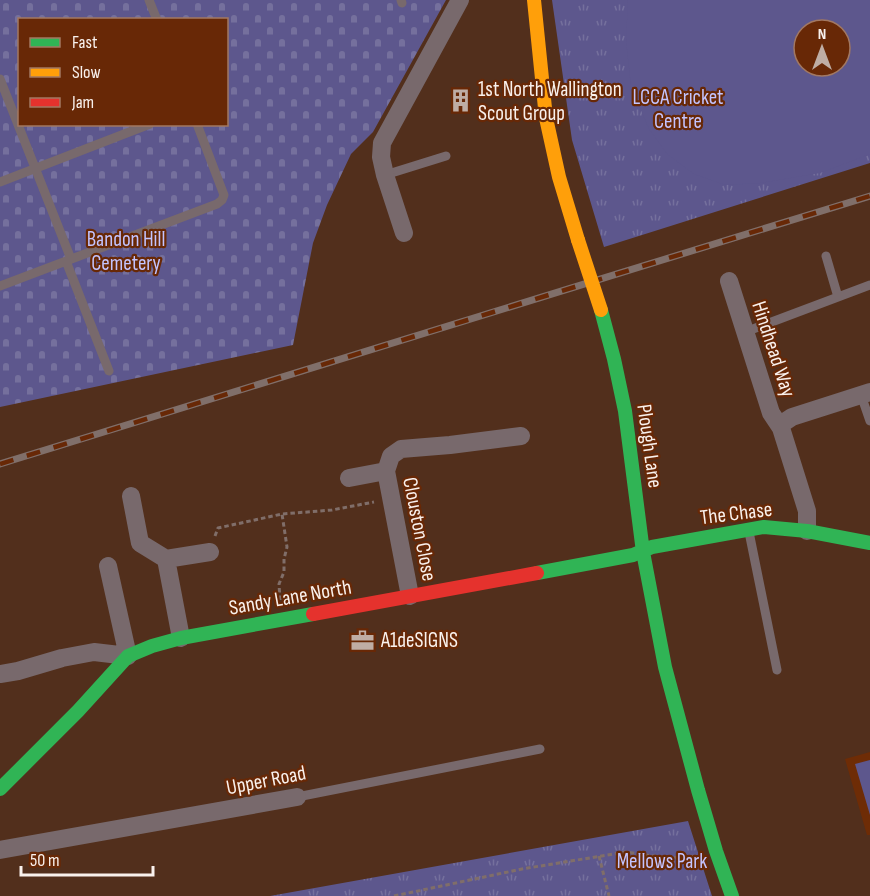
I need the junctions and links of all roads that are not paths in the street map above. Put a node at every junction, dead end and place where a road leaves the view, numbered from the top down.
1 (149, 0) edge
2 (460, 0) edge
3 (534, 0) edge
4 (156, 18) edge
5 (0, 79) edge
6 (18, 125) edge
7 (18, 126) edge
8 (145, 126) edge
9 (198, 126) edge
10 (446, 156) dead end
11 (35, 169) junction
12 (385, 175) junction
13 (0, 182) edge
14 (404, 233) dead end
15 (826, 256) dead end
16 (69, 260) junction
17 (729, 281) dead end
18 (870, 285) edge
19 (0, 286) edge
20 (838, 297) junction
21 (745, 332) junction
22 (109, 371) dead end
23 (866, 393) edge
24 (870, 421) edge
25 (781, 428) junction
26 (521, 436) dead end
27 (386, 471) junction
28 (349, 478) dead end
29 (131, 496) dead end
30 (748, 529) junction
31 (807, 531) junction
32 (870, 541) edge
33 (210, 552) road end
34 (643, 552) junction
35 (166, 559) junction
36 (108, 566) dead end
37 (410, 596) junction
38 (181, 638) junction
39 (128, 656) junction
40 (777, 670) dead end
41 (9, 672) edge
42 (540, 749) dead end
43 (0, 789) edge
44 (297, 797) joint
45 (0, 850) edge
46 (732, 896) edge

1 - 4 lane
2 - 12 street
3 - 34 street, Plough Lane, bridge
5 - 6 lane
7 - 11 lane
8 - 11 lane
9 - 16 lane
10 - 12 lane
11 - 13 lane
11 - 16 lane
12 - 14 street
15 - 20 lane
16 - 19 lane
16 - 22 lane
17 - 21 street, Hindhead Way
18 - 20 lane
20 - 21 lane
21 - 25 street, Hindhead Way
23 - 24 lane
23 - 25 street
25 - 31 street, Hindhead Way
26 - 27 street, Clouston Close
27 - 28 street, Clouston Close
27 - 37 street, Clouston Close
29 - 35 street
30 - 31 street, The Chase
30 - 34 street, The Chase
30 - 40 lane
31 - 32 street, The Chase
33 - 35 street
34 - 37 street, Sandy Lane North
34 - 46 street, Plough Lane
35 - 38 street
36 - 39 street
37 - 38 street, Sandy Lane North
38 - 39 street, Sandy Lane North
39 - 41 street
39 - 43 street, Sandy Lane North
42 - 44 lane, Upper Road
44 - 45 street, Upper Road

